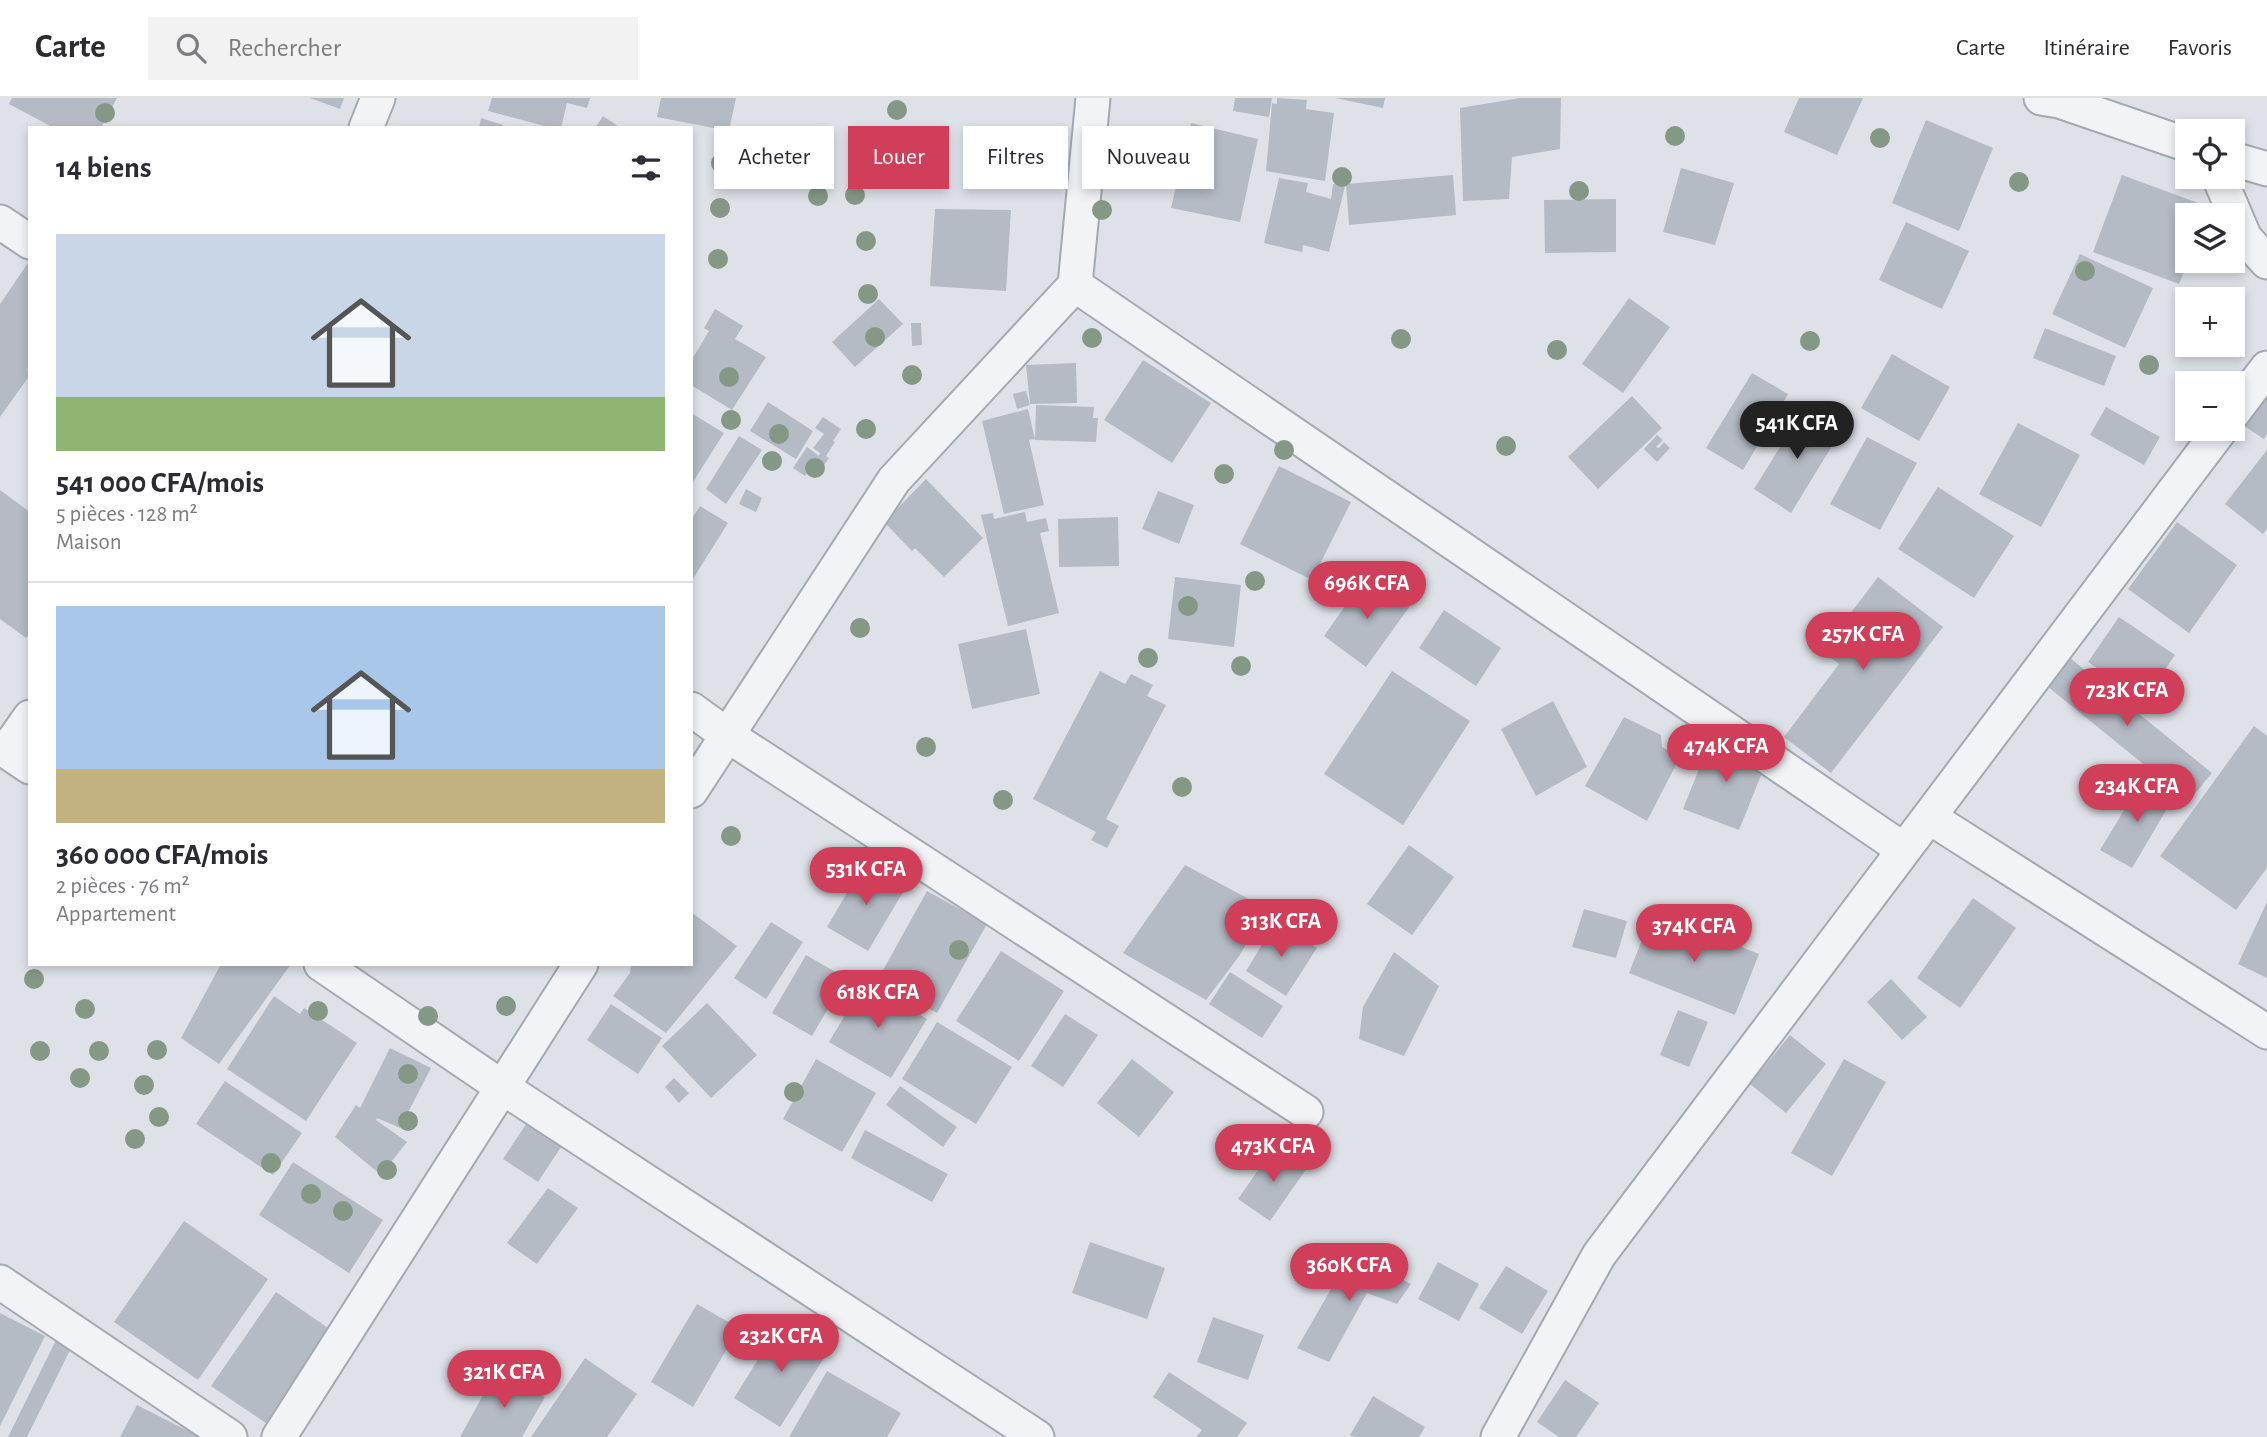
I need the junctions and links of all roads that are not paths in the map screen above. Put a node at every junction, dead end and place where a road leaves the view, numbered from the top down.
1 (378, 98) edge
2 (1093, 98) edge
3 (2053, 99) edge
4 (367, 126) edge
5 (2175, 141) edge
6 (2245, 163) edge
7 (2267, 169) edge
8 (2224, 189) edge
9 (0, 222) edge
10 (28, 241) edge
11 (2267, 262) edge
12 (1075, 285) junction
13 (2267, 368) edge
14 (2245, 397) edge
15 (2212, 441) edge
16 (693, 710) edge
17 (28, 721) edge
18 (727, 735) junction
19 (12, 755) edge
20 (693, 788) edge
21 (1929, 817) junction
22 (1904, 850) junction
23 (324, 966) edge
24 (580, 966) edge
25 (2267, 1032) edge
26 (502, 1087) junction
27 (1307, 1112) dead end
28 (0, 1282) edge
29 (230, 1437) edge
30 (279, 1437) edge
31 (1037, 1437) edge
32 (1498, 1437) edge

1 - 4 street
2 - 12 street
3 - 5 street
6 - 7 street
8 - 11 street
9 - 10 street
12 - 18 street
12 - 22 street
13 - 14 street
15 - 21 street
16 - 18 street
17 - 19 street
18 - 20 street
18 - 27 street
21 - 22 street
21 - 25 street
22 - 32 street
23 - 26 street
24 - 26 street
26 - 30 street
26 - 31 street
28 - 29 street

